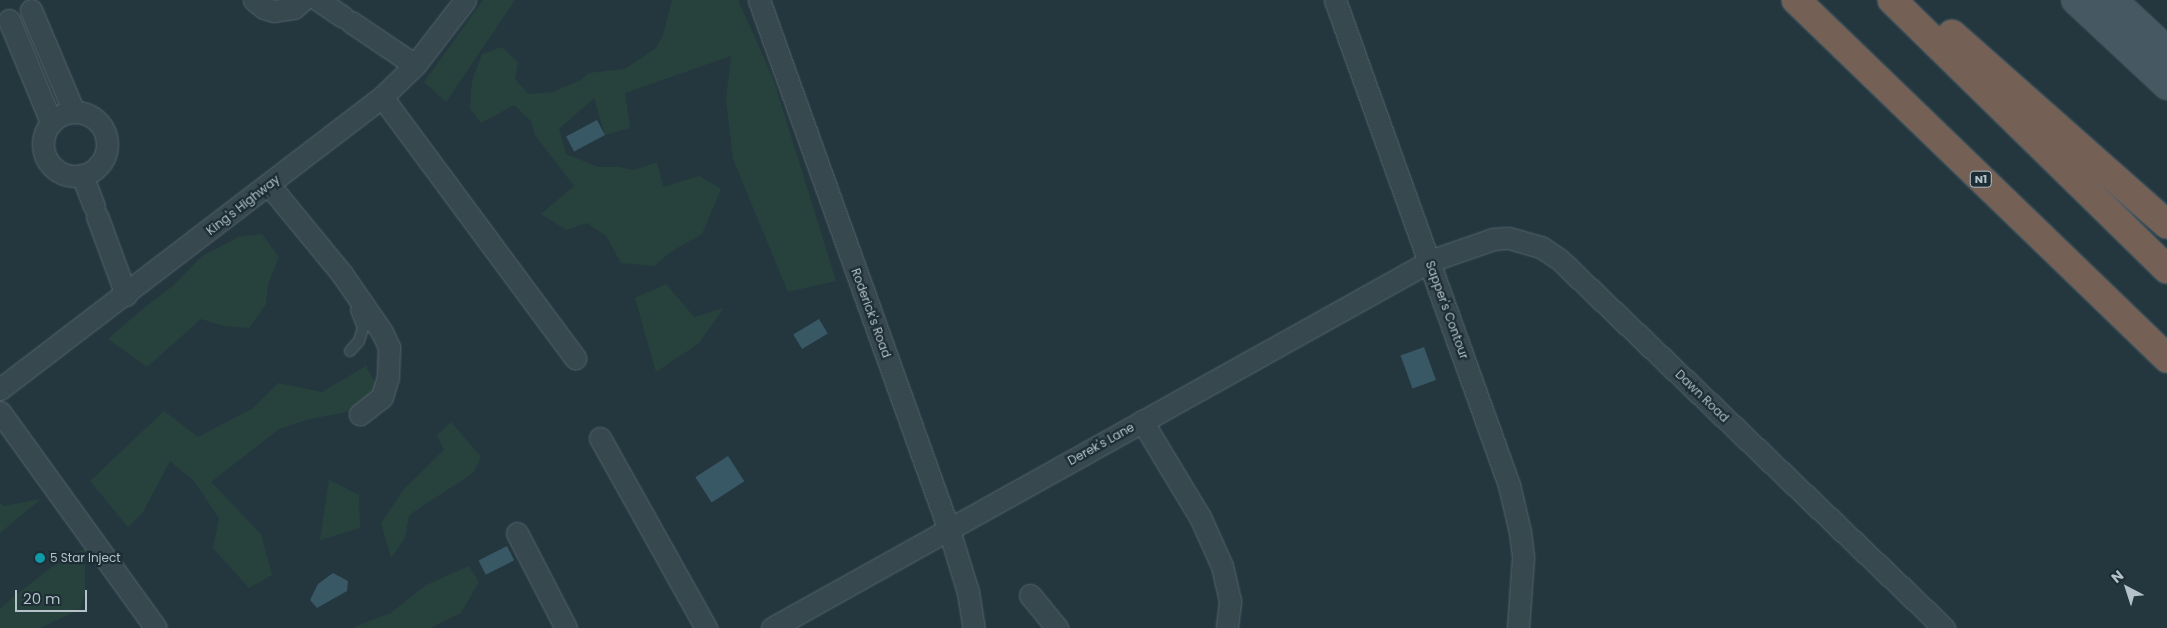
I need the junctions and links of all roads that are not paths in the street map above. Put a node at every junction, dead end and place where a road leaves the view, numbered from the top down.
1 (254, 0) edge
2 (303, 0) edge
3 (318, 0) edge
4 (465, 0) edge
5 (759, 0) edge
6 (1334, 0) edge
7 (1796, 0) edge
8 (1892, 0) edge
9 (1913, 0) edge
10 (2076, 0) edge
11 (2112, 0) edge
12 (34, 5) edge
13 (5, 19) edge
14 (2167, 51) edge
15 (416, 65) junction
16 (2167, 85) edge
17 (382, 97) junction
18 (74, 112) junction
19 (51, 122) junction
20 (82, 175) junction
21 (266, 188) junction
22 (2167, 224) edge
23 (1430, 261) junction
24 (2167, 269) edge
25 (126, 295) junction
26 (350, 351) dead end
27 (575, 358) dead end
28 (2167, 358) edge
29 (0, 389) edge
30 (0, 412) edge
31 (360, 414) dead end
32 (1142, 421) junction
33 (600, 438) dead end
34 (949, 530) junction
35 (517, 533) dead end
36 (1030, 595) dead end
37 (156, 628) edge
38 (566, 628) edge
39 (706, 628) edge
40 (772, 628) edge
41 (974, 628) edge
42 (1057, 628) edge
43 (1227, 628) edge
44 (1518, 628) edge
45 (1944, 628) edge

1 - 2 street
3 - 15 street
4 - 15 street, King's Highway
5 - 34 street, Roderick's Road
6 - 23 street, Sapper's Contour
7 - 28 highway, N1
8 - 24 highway
9 - 22 highway
10 - 16 street
11 - 14 street
12 - 13 street
12 - 18 street
13 - 19 street
15 - 17 street, King's Highway
17 - 21 street, King's Highway
17 - 27 street
18 - 19 street
18 - 20 street
19 - 20 street
20 - 25 street
21 - 25 street, King's Highway
21 - 26 lane
21 - 31 street
23 - 32 street, Derek's Lane
23 - 44 street, Sapper's Contour
23 - 45 street, Dawn Road
25 - 29 street, King's Highway
30 - 37 street
32 - 34 street, Derek's Lane
32 - 43 street
33 - 39 street
34 - 40 street, Derek's Lane
34 - 41 street, Roderick's Road
35 - 38 street
36 - 42 street

